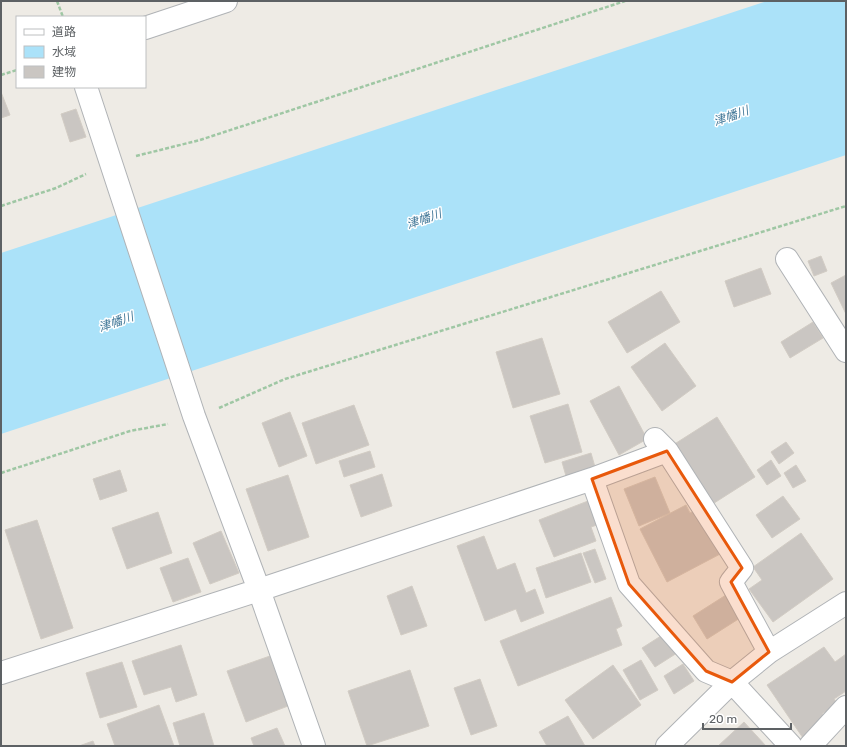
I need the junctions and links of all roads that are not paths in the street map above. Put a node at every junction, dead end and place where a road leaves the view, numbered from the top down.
1 (226, 1) edge
2 (146, 28) edge
3 (86, 88) edge
4 (787, 259) dead end
5 (846, 351) edge
6 (592, 479) junction
7 (259, 590) junction
8 (846, 603) edge
9 (770, 652) junction
10 (1, 673) edge
11 (732, 682) junction
12 (846, 707) edge
13 (314, 746) edge
14 (667, 746) edge
15 (792, 746) edge
16 (810, 746) edge

1 - 2 street
3 - 7 street
4 - 5 street
6 - 7 street
6 - 9 street
6 - 11 street
7 - 10 street
7 - 13 street
8 - 9 street
9 - 11 street
11 - 14 street
11 - 15 street
12 - 16 street

